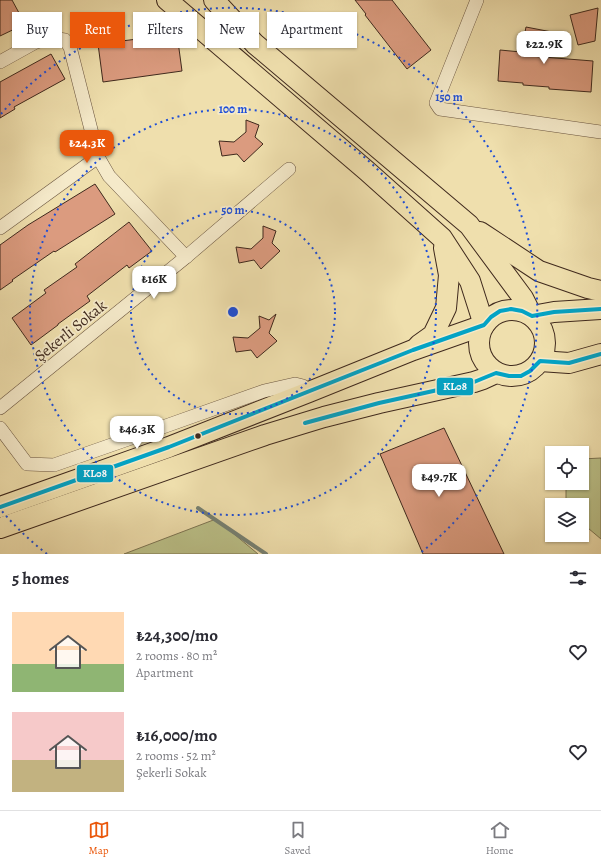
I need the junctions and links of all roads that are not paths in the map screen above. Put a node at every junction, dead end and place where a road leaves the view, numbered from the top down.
1 (167, 0) edge
2 (214, 0) edge
3 (477, 0) edge
4 (0, 62) edge
5 (601, 132) edge
6 (98, 158) junction
7 (289, 169) dead end
8 (469, 225) junction
9 (0, 228) edge
10 (442, 238) junction
11 (186, 257) junction
12 (601, 291) edge
13 (601, 309) edge
14 (532, 316) junction
15 (484, 325) junction
16 (412, 350) junction
17 (601, 354) edge
18 (540, 361) junction
19 (496, 373) junction
20 (309, 392) junction
21 (0, 408) edge
22 (0, 428) edge
23 (160, 428) junction
24 (169, 447) junction
25 (0, 507) edge
26 (0, 528) edge

1 - 10 main road
2 - 8 main road
3 - 5 street
4 - 6 street
6 - 9 street
6 - 11 street
7 - 11 street, Şekerli Sokak
8 - 12 main road
8 - 14 main road
10 - 15 main road
10 - 16 main road
11 - 21 street, Şekerli Sokak
13 - 14 main road
14 - 15 main road
14 - 18 main road
15 - 16 main road
15 - 19 main road
16 - 20 main road
17 - 18 main road
18 - 19 main road
19 - 26 main road
20 - 23 street
20 - 24 main road
22 - 23 street
23 - 24 street
24 - 25 main road

